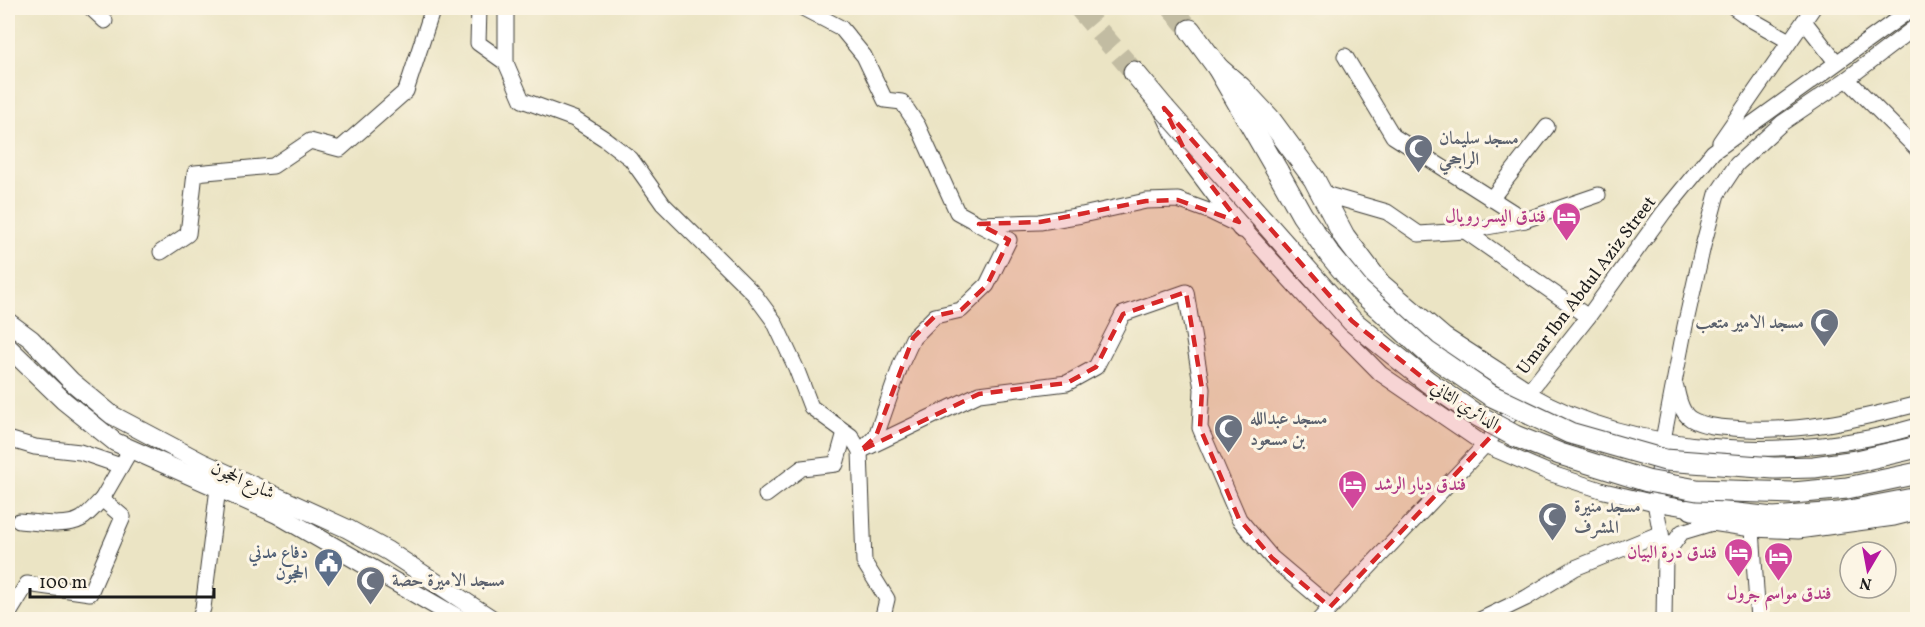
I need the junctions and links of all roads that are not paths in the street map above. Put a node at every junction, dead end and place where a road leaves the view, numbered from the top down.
1 (91, 8) edge
2 (433, 8) edge
3 (479, 8) edge
4 (506, 8) edge
5 (803, 8) edge
6 (1735, 8) edge
7 (1813, 8) edge
8 (1913, 8) edge
9 (105, 21) dead end
10 (1804, 21) junction
11 (1917, 25) edge
12 (1190, 30) tunnel mouth
13 (1790, 41) junction
14 (1345, 56) dead end
15 (1836, 62) junction
16 (506, 63) junction
17 (1218, 68) junction
18 (1134, 72) tunnel mouth
19 (1847, 79) junction
20 (1164, 108) junction
21 (1547, 127) dead end
22 (1917, 150) edge
23 (1713, 152) junction
24 (1212, 187) junction
25 (1322, 194) junction
26 (1598, 195) dead end
27 (1491, 199) junction
28 (1197, 206) junction
29 (1525, 220) junction
30 (979, 224) junction
31 (1242, 227) junction
32 (1465, 231) junction
33 (161, 252) dead end
34 (1588, 317) junction
35 (8, 322) edge
36 (8, 347) edge
37 (1675, 383) junction
38 (1528, 393) junction
39 (1917, 404) edge
40 (1917, 426) edge
41 (845, 432) junction
42 (8, 440) edge
43 (1663, 440) junction
44 (1485, 445) junction
45 (1917, 447) edge
46 (131, 449) junction
47 (860, 451) junction
48 (121, 466) junction
49 (1917, 473) edge
50 (218, 488) junction
51 (766, 495) dead end
52 (1917, 498) edge
53 (102, 499) junction
54 (1654, 503) junction
55 (1692, 509) junction
56 (1917, 512) edge
57 (19, 521) dead end
58 (1712, 523) junction
59 (1752, 529) junction
60 (1661, 533) junction
61 (1665, 555) junction
62 (1330, 607) junction
63 (8, 615) edge
64 (199, 619) edge
65 (461, 620) edge
66 (493, 620) edge
67 (882, 620) edge
68 (1319, 620) edge
69 (1480, 620) edge
70 (1664, 620) edge
71 (1758, 620) edge

1 - 9 street
2 - 33 street
3 - 16 street
4 - 16 street
5 - 30 street
6 - 13 street
7 - 10 street
8 - 15 street, Umar Ibn Abdul Aziz Street
10 - 13 street
10 - 15 street
11 - 19 street
12 - 17 highway, الدائري الثاني
13 - 23 street
14 - 27 street
15 - 23 street, Umar Ibn Abdul Aziz Street
16 - 41 street
17 - 25 highway
17 - 45 highway, الدائري الثاني, bridge
18 - 20 highway, الدائري الثاني
19 - 22 street
19 - 37 street
20 - 24 highway
20 - 49 highway, الدائري الثاني, bridge
21 - 27 street
23 - 34 street, Umar Ibn Abdul Aziz Street
24 - 28 street
24 - 31 highway
25 - 32 street
25 - 38 highway
26 - 29 street
27 - 29 street
28 - 30 street
28 - 31 street
29 - 32 street
30 - 47 street
31 - 44 street
32 - 34 street
34 - 38 street, Umar Ibn Abdul Aziz Street
35 - 66 main road, شارع الحجون
36 - 46 main road, شارع الحجون
37 - 39 street
37 - 43 street
38 - 43 street
38 - 44 street, Umar Ibn Abdul Aziz Street
40 - 43 street
41 - 47 street
41 - 51 street
42 - 48 street
43 - 54 street
44 - 54 street
44 - 62 street, Umar Ibn Abdul Aziz Street
46 - 48 street
46 - 50 main road, شارع الحجون
47 - 62 street
47 - 67 street
48 - 53 street
50 - 64 street
50 - 65 main road, شارع الحجون
52 - 55 highway
53 - 57 street
53 - 63 street
54 - 55 street
54 - 60 street
55 - 58 street
56 - 59 street
58 - 59 street
58 - 61 street
59 - 71 street
60 - 61 street
60 - 69 street
61 - 70 street
62 - 68 street, Umar Ibn Abdul Aziz Street

